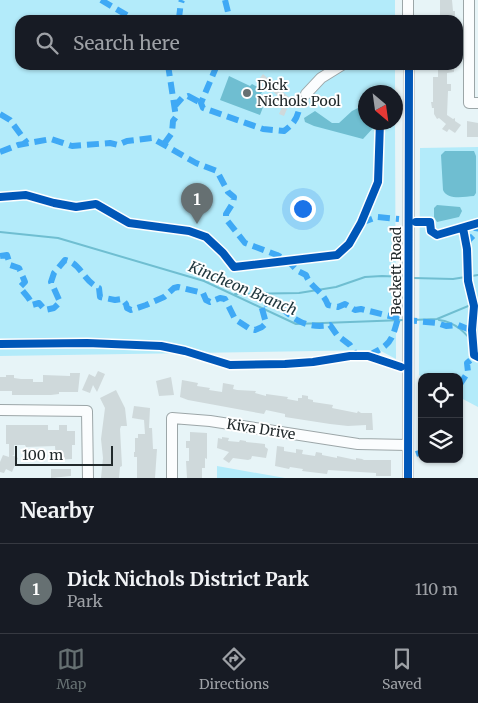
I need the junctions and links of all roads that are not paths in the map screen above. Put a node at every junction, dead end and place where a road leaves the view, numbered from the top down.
1 (408, 0) edge
2 (469, 0) edge
3 (408, 15) edge
4 (334, 70) edge
5 (408, 70) edge
6 (306, 94) dead end
7 (473, 103) edge
8 (0, 410) edge
9 (408, 444) junction
10 (88, 478) edge
11 (172, 478) edge
12 (408, 478) edge

1 - 3 street
2 - 7 street
4 - 6 street
5 - 9 street, Beckett Road
8 - 10 street
9 - 11 street, Kiva Drive
9 - 12 street, Beckett Road

